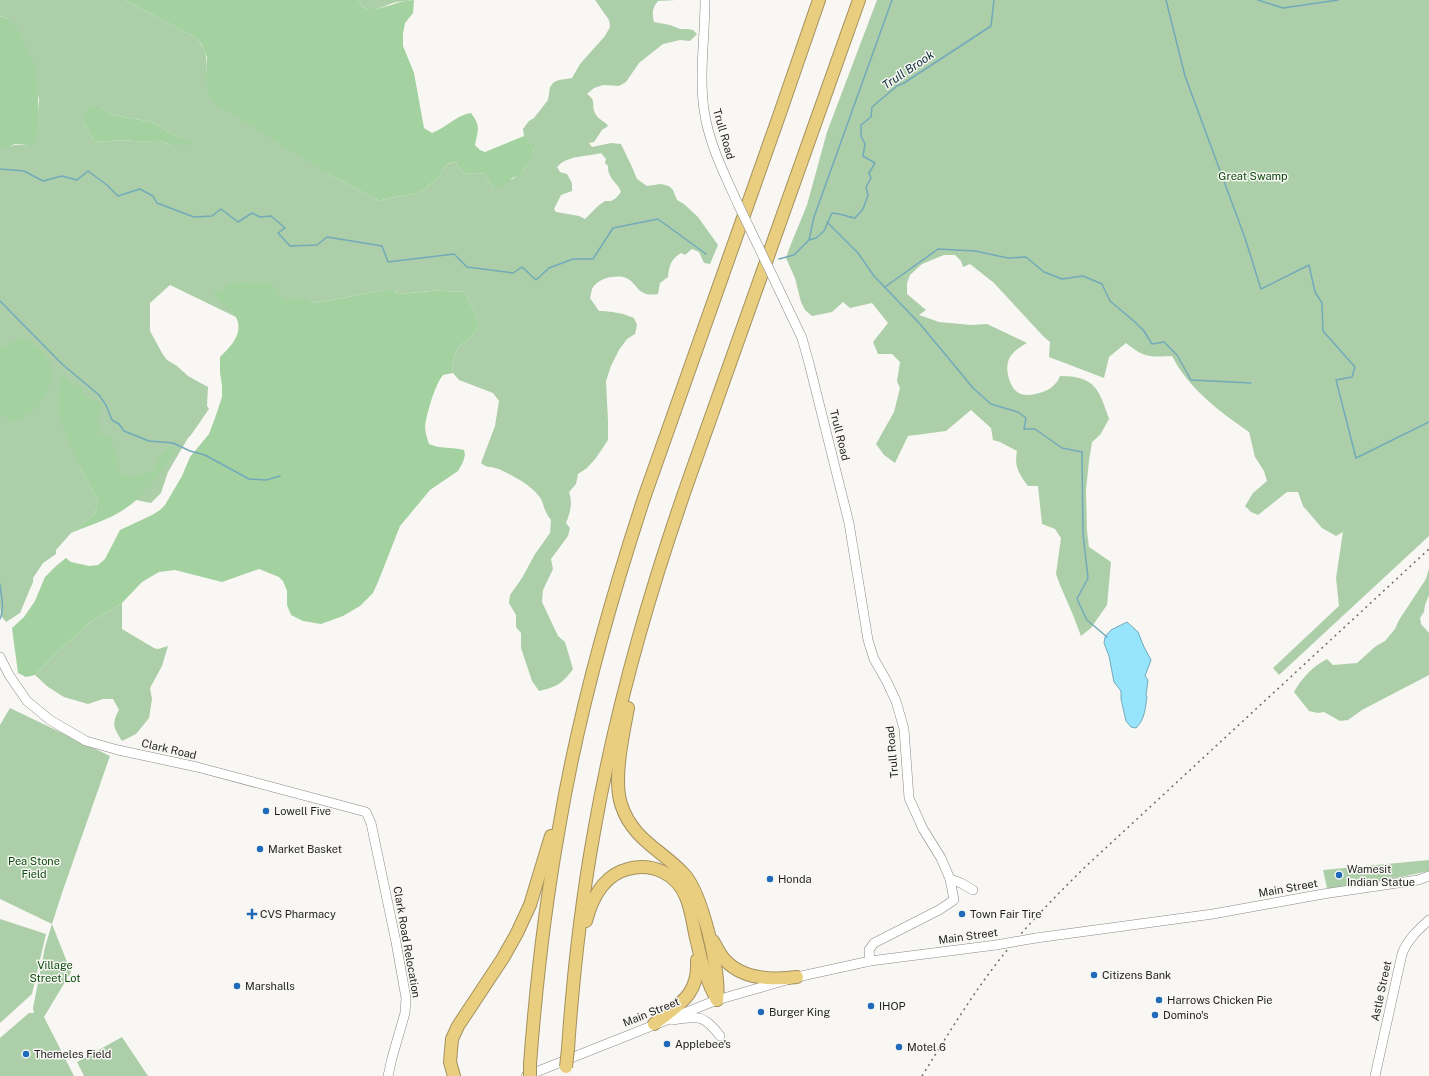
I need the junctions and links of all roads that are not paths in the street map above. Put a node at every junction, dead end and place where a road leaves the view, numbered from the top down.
1 (705, 0) edge
2 (819, 0) edge
3 (859, 0) edge
4 (655, 579) junction
5 (0, 657) edge
6 (573, 754) junction
7 (366, 812) joint
8 (1429, 876) edge
9 (950, 879) junction
10 (973, 890) dead end
11 (1429, 920) edge
12 (706, 926) junction
13 (696, 941) junction
14 (870, 961) junction
15 (575, 964) junction
16 (797, 977) junction
17 (716, 1000) junction
18 (654, 1024) junction
19 (720, 1036) dead end
20 (530, 1070) edge
21 (566, 1072) edge
22 (388, 1076) edge
23 (454, 1076) edge
24 (525, 1076) edge
25 (1375, 1076) edge

1 - 9 street, Trull Road, bridge
2 - 6 highway
3 - 4 highway
4 - 12 highway
4 - 15 highway
5 - 7 street, Clark Road
6 - 20 highway
6 - 23 highway
7 - 22 street, Clark Road Relocation
8 - 14 street, Main Street, bridge
9 - 10 street
9 - 14 street, Trull Road
11 - 25 street, Astle Street
12 - 16 highway
12 - 17 highway
13 - 15 highway
13 - 17 highway
13 - 18 highway
14 - 16 street, Main Street
15 - 21 highway, bridge
16 - 17 street, Main Street
17 - 18 street, Main Street
18 - 19 street
18 - 24 street, Main Street

